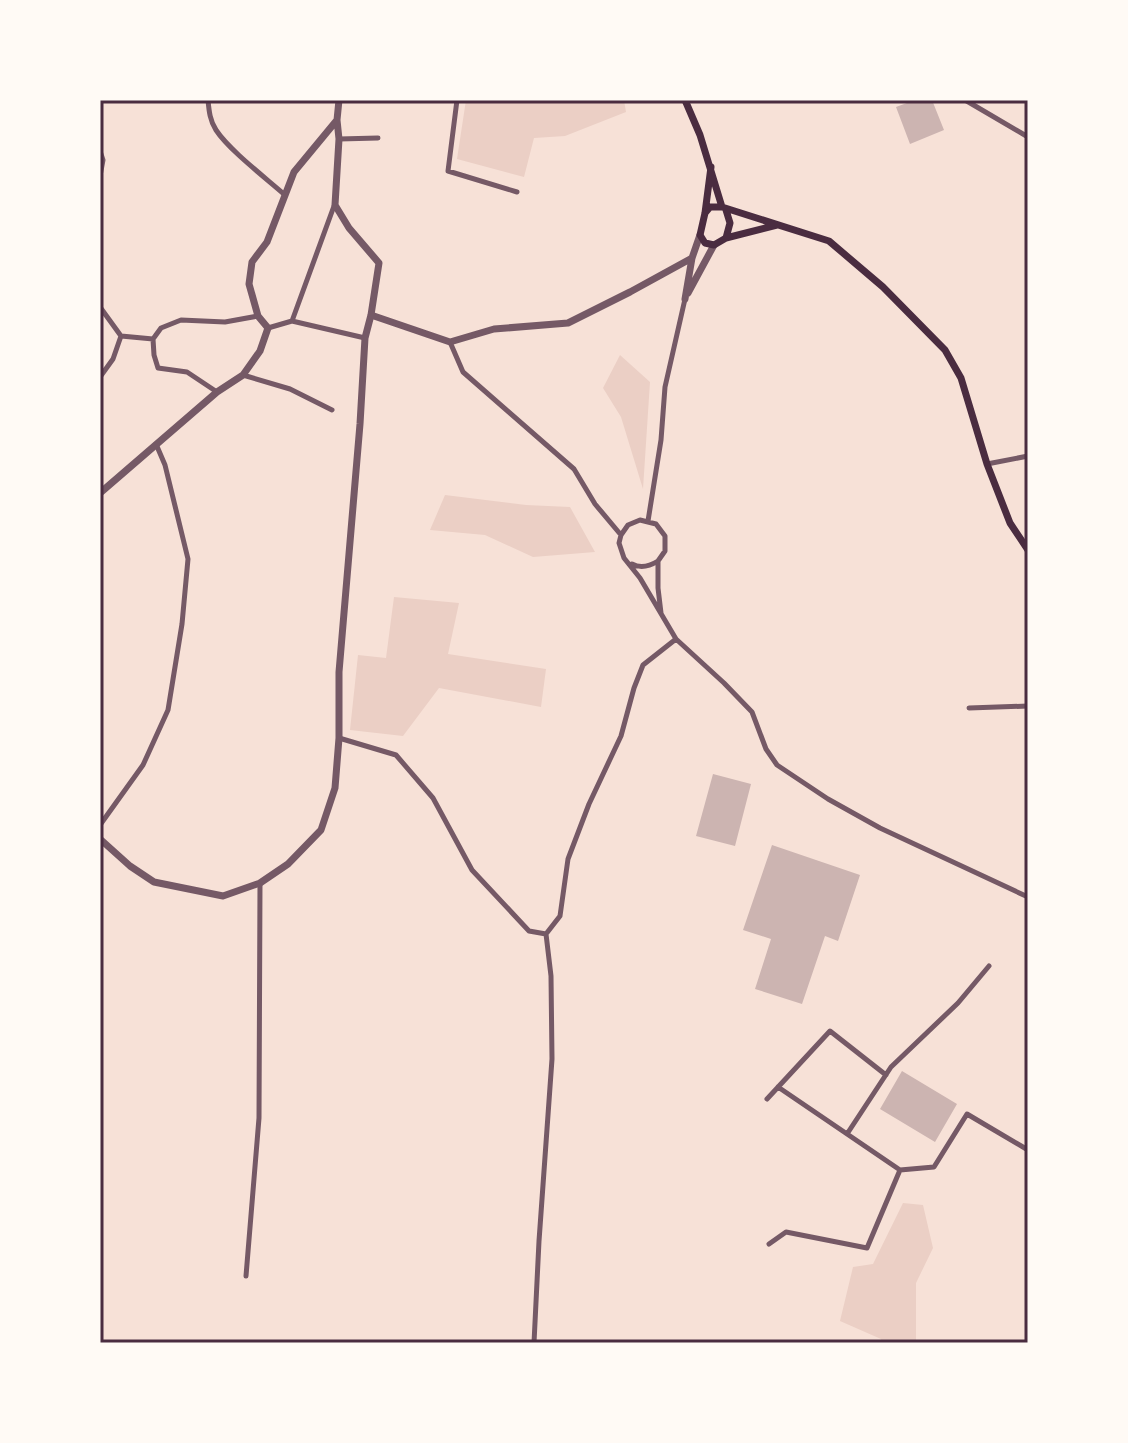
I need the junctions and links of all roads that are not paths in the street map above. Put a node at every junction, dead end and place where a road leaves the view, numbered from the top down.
1 (208, 100) edge
2 (339, 100) edge
3 (457, 100) edge
4 (685, 100) edge
5 (965, 100) edge
6 (337, 120) junction
7 (1028, 137) edge
8 (378, 138) dead end
9 (339, 139) junction
10 (100, 151) edge
11 (711, 167) junction
12 (100, 176) edge
13 (517, 192) dead end
14 (286, 196) junction
15 (335, 205) junction
16 (724, 208) junction
17 (705, 213) junction
18 (777, 225) junction
19 (700, 235) junction
20 (726, 238) junction
21 (714, 245) junction
22 (692, 258) junction
23 (685, 299) junction
24 (100, 307) edge
25 (371, 315) junction
26 (258, 316) junction
27 (292, 321) junction
28 (268, 328) junction
29 (121, 336) junction
30 (365, 338) junction
31 (153, 339) junction
32 (450, 342) junction
33 (243, 375) junction
34 (100, 377) edge
35 (217, 392) junction
36 (332, 410) dead end
37 (156, 444) junction
38 (1028, 456) edge
39 (987, 464) junction
40 (100, 493) edge
41 (648, 521) junction
42 (621, 535) junction
43 (1028, 550) edge
44 (658, 561) junction
45 (628, 562) junction
46 (661, 613) junction
47 (676, 639) junction
48 (1028, 706) edge
49 (969, 708) dead end
50 (339, 738) junction
51 (100, 825) edge
52 (100, 839) edge
53 (260, 883) junction
54 (1028, 897) edge
55 (546, 934) junction
56 (989, 966) dead end
57 (886, 1075) junction
58 (778, 1087) junction
59 (767, 1099) dead end
60 (847, 1134) junction
61 (1028, 1150) edge
62 (900, 1170) junction
63 (769, 1244) dead end
64 (246, 1276) dead end
65 (534, 1343) edge

1 - 14 street
2 - 6 street
3 - 13 street
4 - 11 main road
5 - 7 street
6 - 9 street
6 - 14 street
8 - 9 street
9 - 15 street
10 - 12 street
11 - 16 main road
11 - 17 main road
14 - 26 street
15 - 25 street
15 - 27 street
16 - 17 main road
16 - 18 main road
16 - 20 main road
17 - 19 main road
18 - 20 main road
18 - 39 main road
19 - 21 main road
19 - 22 street
20 - 21 main road
21 - 23 street
22 - 23 street
22 - 32 street
23 - 41 street
24 - 29 street
25 - 30 street
25 - 32 street
26 - 28 street
26 - 31 street
27 - 28 street
27 - 30 street
28 - 33 street
29 - 31 street
29 - 34 street
30 - 50 street
31 - 35 street
32 - 42 street
33 - 35 street
33 - 36 street
35 - 37 street
37 - 40 street
37 - 51 street
38 - 39 street
39 - 43 main road
41 - 42 street
41 - 44 street
42 - 45 street
44 - 45 street
44 - 46 street
45 - 46 street
46 - 47 street
47 - 54 street
47 - 55 street
48 - 49 street
50 - 53 street
50 - 55 street
52 - 53 street
53 - 64 street
55 - 65 street
56 - 57 street
57 - 58 street
57 - 60 street
58 - 59 street
58 - 60 street
60 - 62 street
61 - 62 street
62 - 63 street

